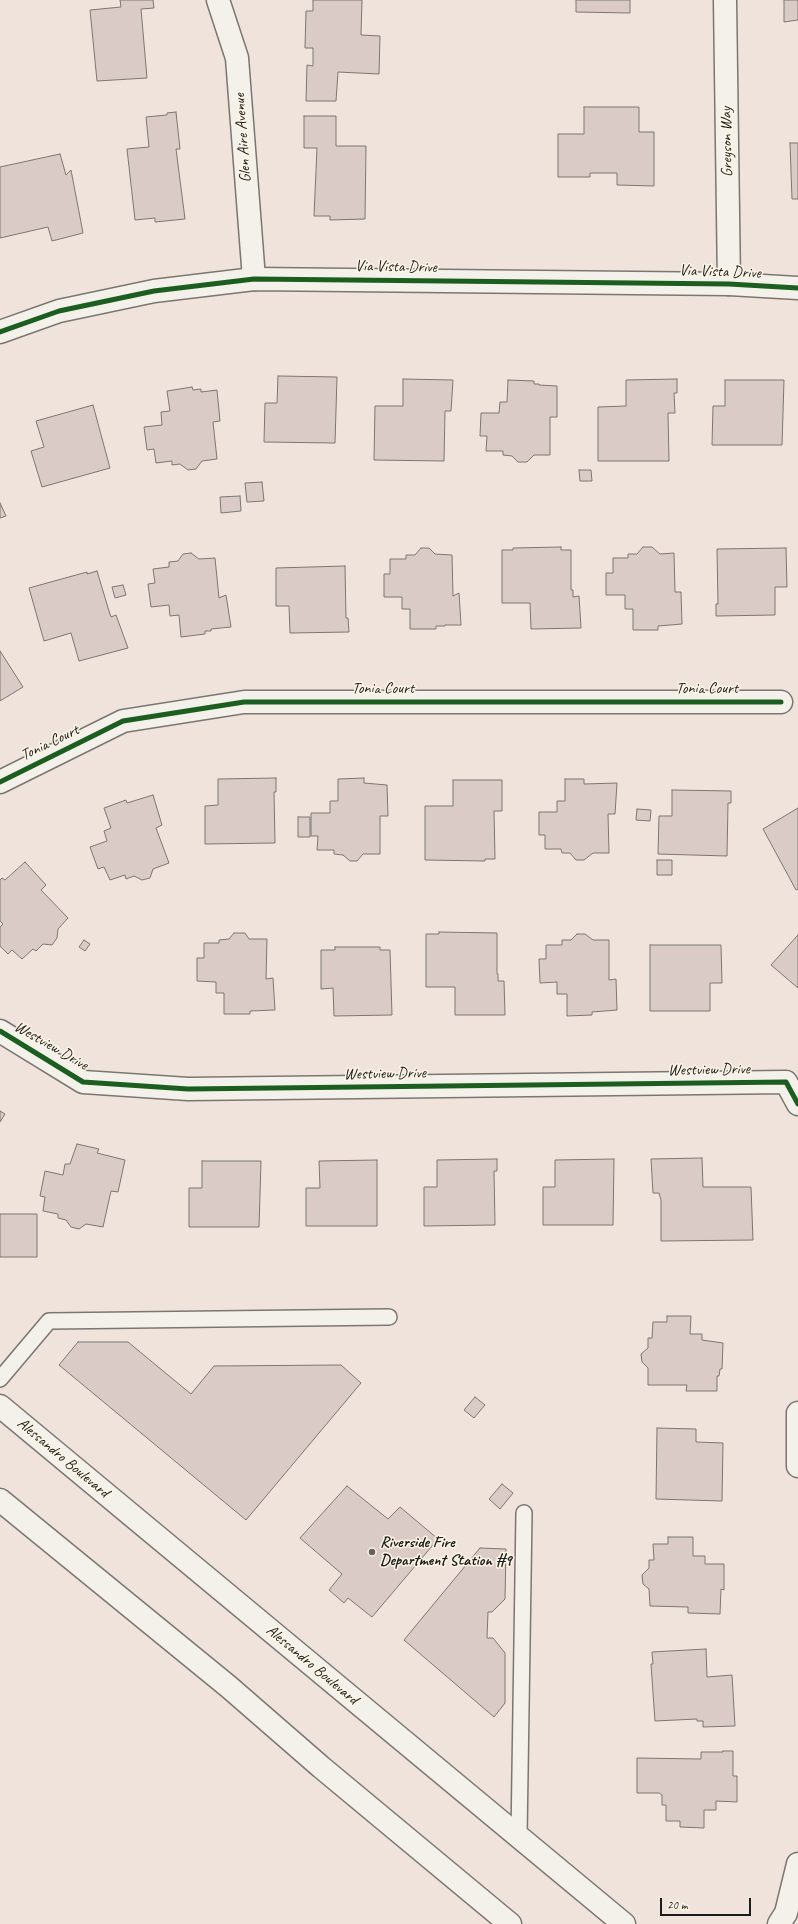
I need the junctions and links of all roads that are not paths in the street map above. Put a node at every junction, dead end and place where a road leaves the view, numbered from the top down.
1 (218, 0) edge
2 (725, 0) edge
3 (254, 279) junction
4 (729, 284) junction
5 (798, 288) edge
6 (0, 332) edge
7 (781, 702) dead end
8 (0, 782) edge
9 (0, 1031) edge
10 (798, 1104) edge
11 (389, 1317) dead end
12 (0, 1379) edge
13 (0, 1406) edge
14 (798, 1413) edge
15 (798, 1466) edge
16 (0, 1500) edge
17 (524, 1513) dead end
18 (518, 1836) junction
19 (798, 1864) edge
20 (510, 1924) edge
21 (624, 1924) edge
22 (779, 1924) edge

1 - 3 street, Glen Aire Avenue
2 - 4 street, Greyson Way
3 - 4 street, Via Vista Drive
3 - 6 street, Via Vista Drive
4 - 5 street, Via Vista Drive
7 - 8 street, Tonia Court
9 - 10 street, Westview Drive
11 - 12 lane
13 - 18 street, Alessandro Boulevard
14 - 15 street
16 - 20 street
17 - 18 lane
18 - 21 street, Alessandro Boulevard
19 - 22 street

